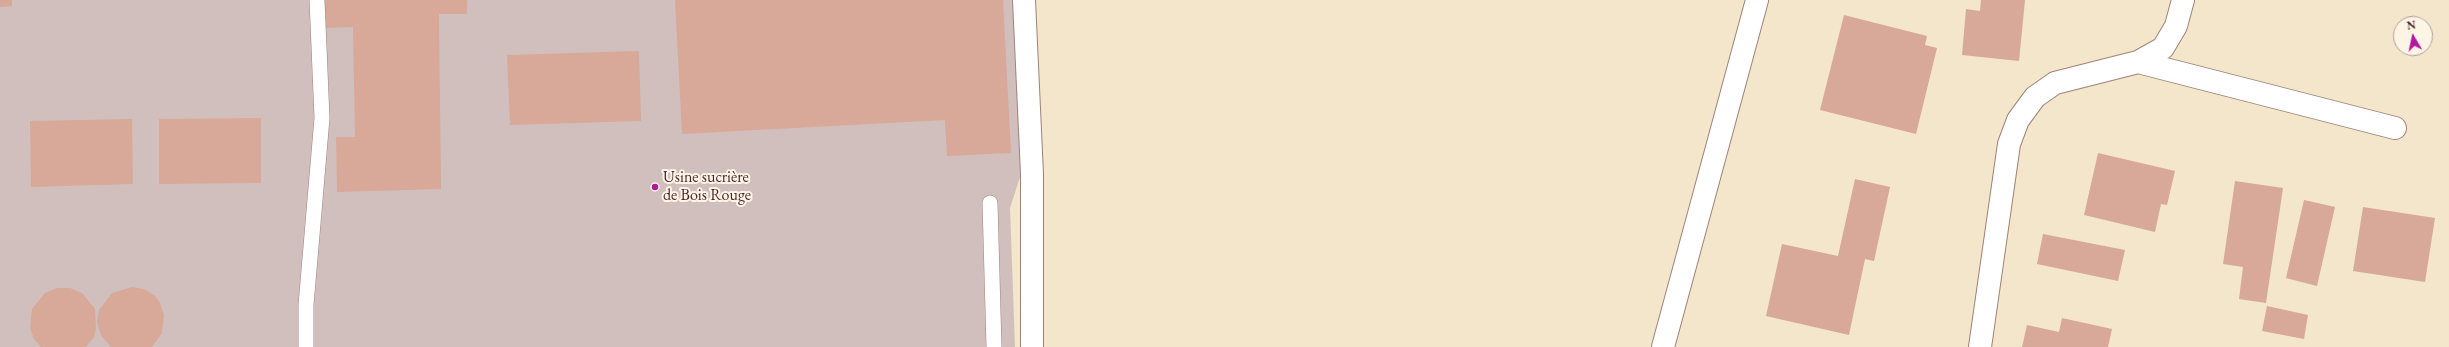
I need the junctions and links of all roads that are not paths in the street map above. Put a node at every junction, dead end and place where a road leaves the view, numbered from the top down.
1 (317, 0) edge
2 (1024, 0) edge
3 (1757, 0) edge
4 (2183, 0) edge
5 (2138, 62) junction
6 (2395, 128) dead end
7 (990, 203) dead end
8 (306, 347) edge
9 (994, 347) edge
10 (1032, 347) edge
11 (1663, 347) edge
12 (1980, 347) edge

1 - 8 lane
2 - 10 street
3 - 11 street
4 - 5 street
5 - 6 street
5 - 12 street
7 - 9 lane

